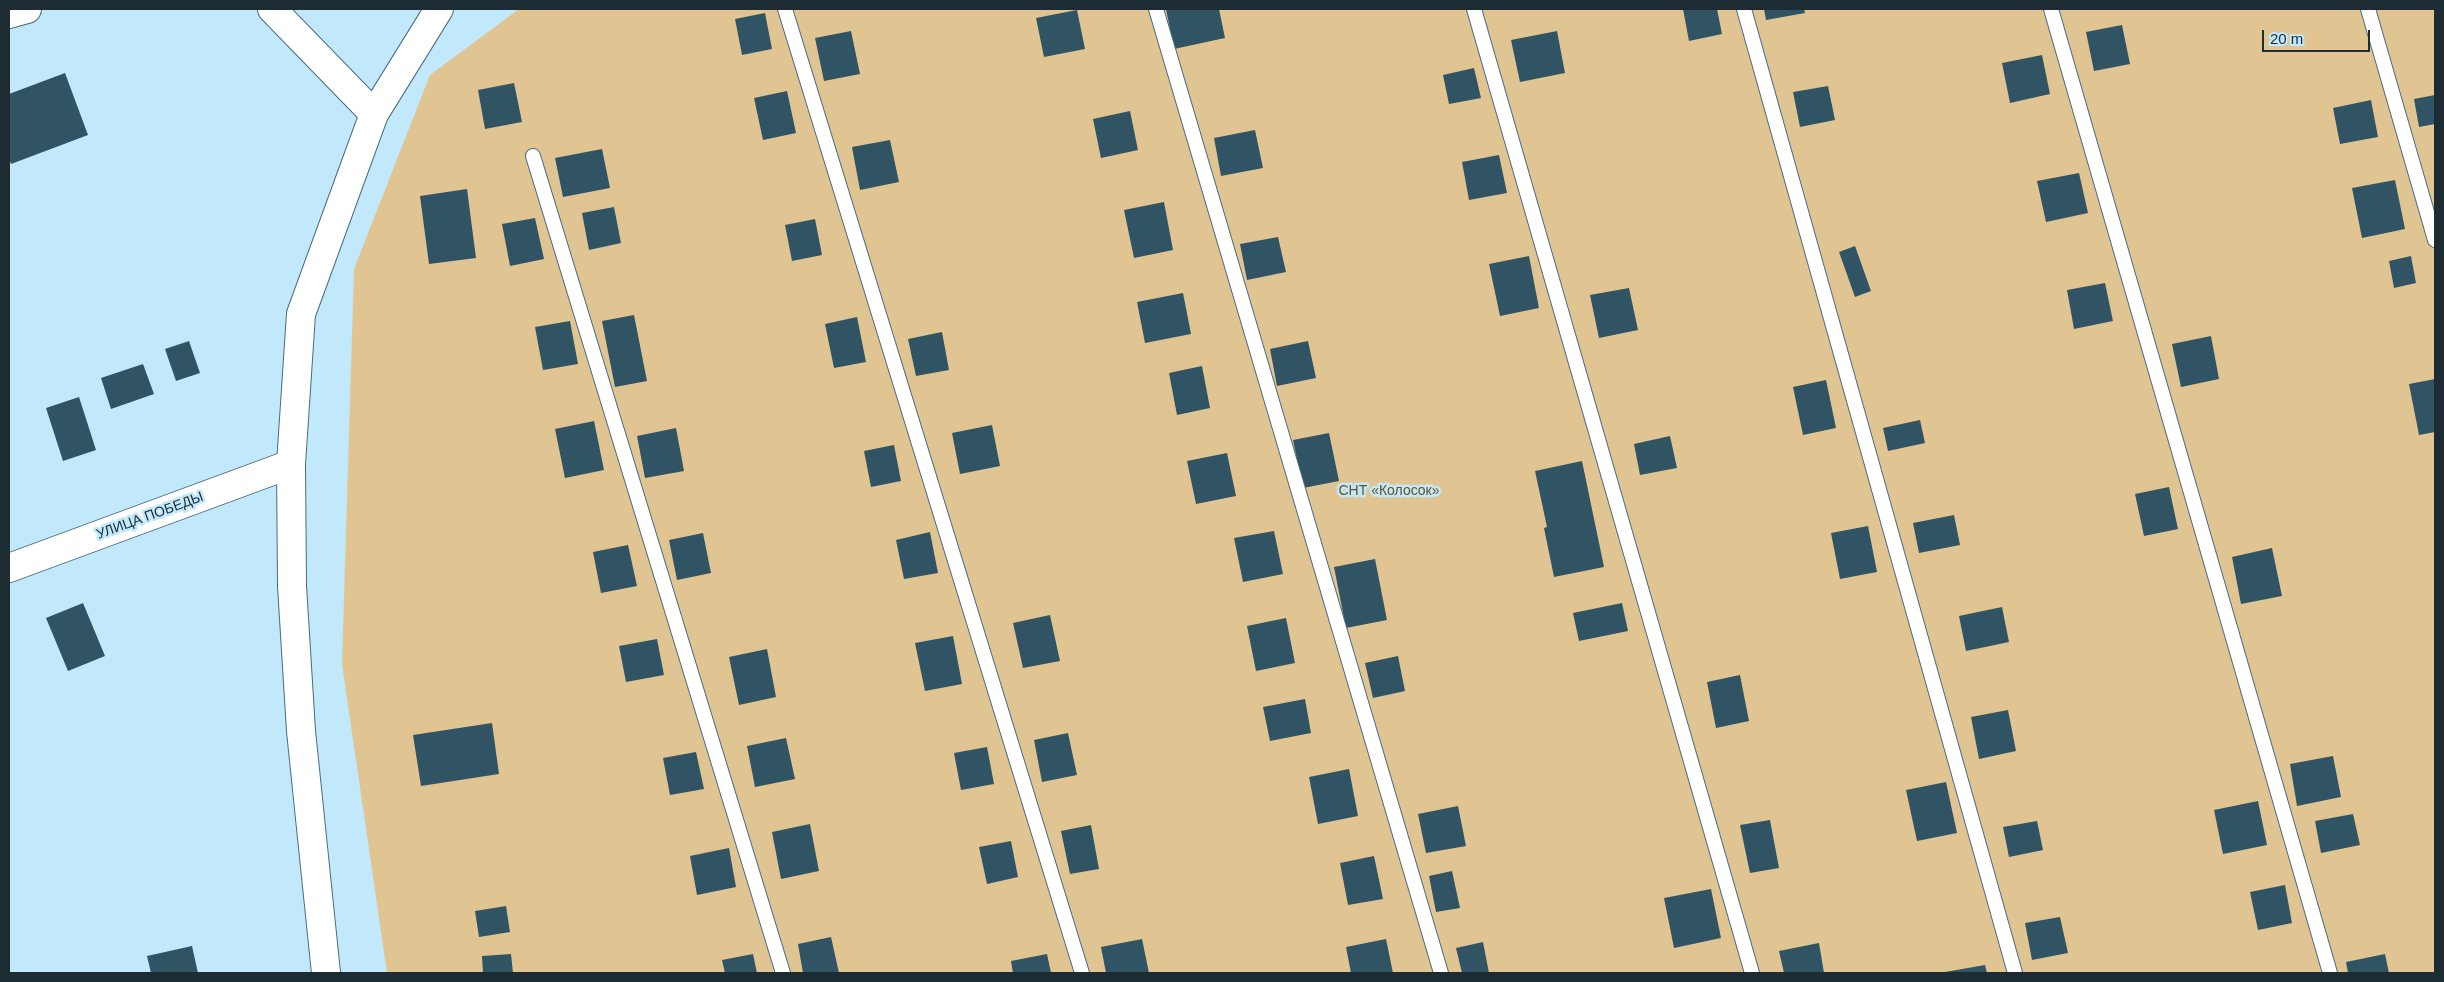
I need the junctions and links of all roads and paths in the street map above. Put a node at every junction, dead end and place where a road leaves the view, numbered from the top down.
1 (26, 9) edge
2 (272, 9) edge
3 (439, 9) edge
4 (785, 9) edge
5 (1156, 9) edge
6 (1474, 9) edge
7 (1744, 9) edge
8 (2051, 9) edge
9 (2368, 9) edge
10 (9, 14) edge
11 (374, 114) junction
12 (533, 156) dead end
13 (2435, 240) edge
14 (291, 464) junction
15 (9, 568) edge
16 (326, 973) edge
17 (783, 973) edge
18 (1082, 973) edge
19 (1442, 973) edge
20 (1752, 973) edge
21 (2015, 973) edge
22 (2330, 973) edge

1 - 10 main road
2 - 11 main road
3 - 11 main road
4 - 18 lane
5 - 19 lane
6 - 20 lane
7 - 21 lane
8 - 22 lane
9 - 13 lane
11 - 14 main road
12 - 17 lane
14 - 15 main road, УЛИЦА ПОБЕДЫ
14 - 16 main road

